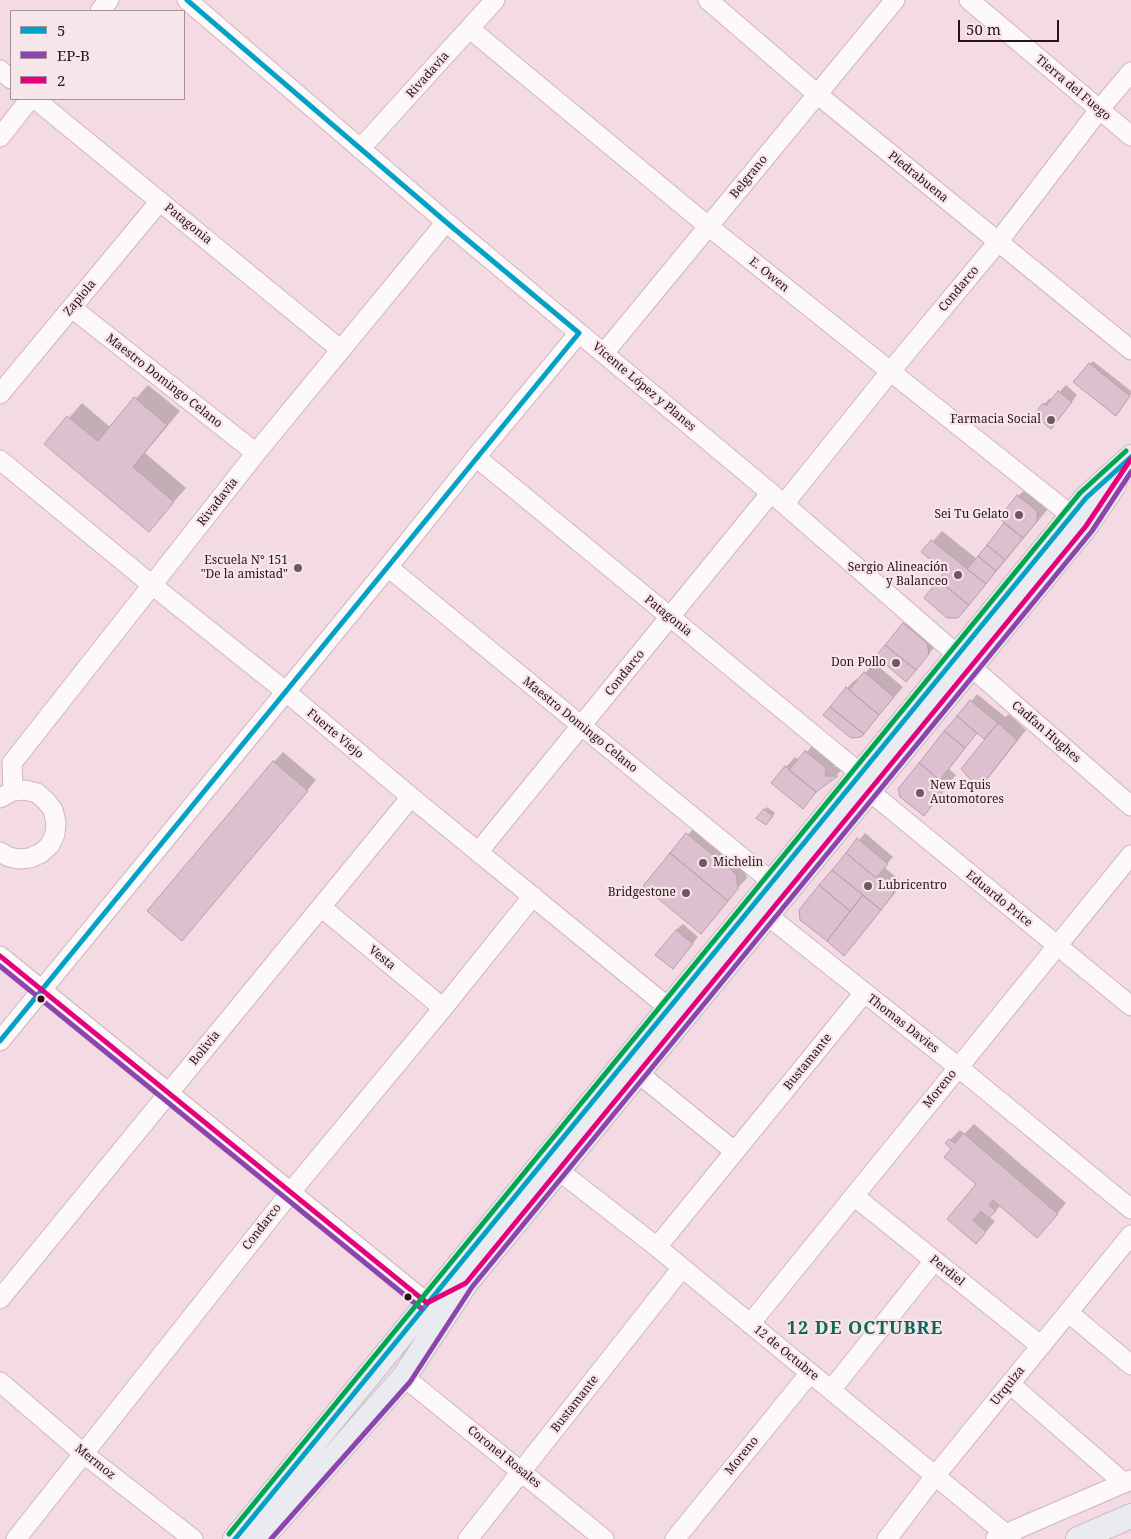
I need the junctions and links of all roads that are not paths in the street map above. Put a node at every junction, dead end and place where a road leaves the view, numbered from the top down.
1 (109, 0) edge
2 (187, 0) edge
3 (495, 0) edge
4 (708, 0) edge
5 (895, 0) edge
6 (969, 0) edge
7 (101, 10) edge
8 (470, 29) junction
9 (0, 70) edge
10 (1131, 72) edge
11 (10, 78) edge
12 (818, 94) junction
13 (29, 100) edge
14 (36, 100) edge
15 (1099, 110) junction
16 (1131, 136) edge
17 (0, 137) edge
18 (360, 149) junction
19 (160, 201) junction
20 (446, 222) junction
21 (708, 226) junction
22 (998, 242) junction
23 (72, 308) junction
24 (579, 333) junction
25 (341, 350) junction
26 (1131, 350) edge
27 (604, 353) junction
28 (890, 372) junction
29 (0, 394) edge
30 (256, 453) junction
31 (476, 457) junction
32 (1131, 458) edge
33 (0, 460) edge
34 (777, 499) junction
35 (1072, 516) junction
36 (388, 567) junction
37 (152, 586) junction
38 (670, 618) junction
39 (964, 660) junction
40 (285, 692) junction
41 (581, 727) junction
42 (6, 758) edge
43 (865, 782) junction
44 (7, 794) edge
45 (411, 797) junction
46 (1131, 806) edge
47 (479, 851) junction
48 (0, 852) edge
49 (1131, 855) edge
50 (772, 882) junction
51 (532, 896) junction
52 (320, 907) junction
53 (768, 915) junction
54 (1057, 946) junction
55 (0, 956) edge
56 (42, 990) junction
57 (864, 993) junction
58 (1131, 1006) edge
59 (443, 1008) junction
60 (669, 1008) junction
61 (0, 1040) edge
62 (958, 1068) junction
63 (638, 1073) junction
64 (168, 1092) junction
65 (734, 1151) junction
66 (558, 1170) junction
67 (290, 1193) junction
68 (854, 1196) junction
69 (1131, 1209) edge
70 (1131, 1235) edge
71 (657, 1247) junction
72 (934, 1261) junction
73 (682, 1268) junction
74 (466, 1283) junction
75 (0, 1299) edge
76 (427, 1303) junction
77 (1069, 1313) junction
78 (750, 1324) junction
79 (400, 1337) junction
80 (428, 1340) junction
81 (1041, 1346) junction
82 (1131, 1365) edge
83 (810, 1373) junction
84 (404, 1377) junction
85 (366, 1379) junction
86 (0, 1382) edge
87 (1010, 1384) junction
88 (831, 1390) junction
89 (84, 1454) junction
90 (522, 1471) junction
91 (935, 1476) junction
92 (1128, 1482) edge
93 (1131, 1516) edge
94 (1003, 1537) edge
95 (16, 1539) edge
96 (193, 1539) edge
97 (234, 1539) edge
98 (261, 1539) edge
99 (468, 1539) edge
100 (604, 1539) edge
101 (675, 1539) edge
102 (887, 1539) edge
103 (1078, 1539) edge

1 - 7 street
2 - 18 street, Vicente López y Planes
3 - 8 street, Rivadavia
4 - 12 street, Piedrabuena
5 - 12 street, Belgrano
6 - 15 street, Tierra del Fuego
8 - 18 street, Rivadavia
8 - 21 street, E. Owen
9 - 11 street
10 - 15 street, Condarco
12 - 21 street, Belgrano
12 - 22 street, Piedrabuena
13 - 17 street
14 - 19 street, Patagonia
15 - 16 street, Tierra del Fuego
15 - 22 street, Condarco
18 - 20 street, Vicente López y Planes
19 - 23 street, Zapiola
19 - 25 street, Patagonia
20 - 24 street, Vicente López y Planes
20 - 25 street, Rivadavia
21 - 27 street, Belgrano
21 - 28 street, E. Owen
22 - 26 street, Piedrabuena
22 - 28 street, Condarco
23 - 29 street, Zapiola
23 - 30 street, Maestro Domingo Celano
24 - 27 street, Vicente López y Planes
24 - 31 street
25 - 30 street, Rivadavia
27 - 34 street, Vicente López y Planes
28 - 34 street, Condarco
28 - 35 street, E. Owen
30 - 37 street, Rivadavia
31 - 36 street
31 - 38 street, Patagonia
32 - 35 main road
32 - 39 main road
33 - 37 street, Fuerte Viejo
34 - 38 street, Condarco
34 - 39 street, Vicente López y Planes
35 - 39 main road
36 - 40 street
36 - 41 street, Maestro Domingo Celano
37 - 40 street, Fuerte Viejo
37 - 42 street, Rivadavia
38 - 41 street, Condarco
38 - 43 street, Patagonia
39 - 43 main road
39 - 46 street, Cadfan Hughes
40 - 45 street, Fuerte Viejo
40 - 56 street
41 - 47 street, Condarco
41 - 50 street, Maestro Domingo Celano
42 - 44 street, Rivadavia
43 - 50 main road
43 - 53 main road
43 - 54 street, Eduardo Price
44 - 48 street, Rivadavia
45 - 47 street, Fuerte Viejo
45 - 52 street, Bolivia
47 - 51 street, Fuerte Viejo
49 - 54 street, Moreno
50 - 60 main road
51 - 59 street, Condarco
51 - 60 street, Fuerte Viejo
52 - 59 street, Vesta
52 - 64 street, Bolivia
53 - 57 street, Thomas Davies
53 - 63 main road
54 - 58 street, Eduardo Price
54 - 62 street, Moreno
55 - 56 street
56 - 61 street
56 - 64 street
57 - 62 street, Thomas Davies
57 - 65 street, Bustamante
59 - 67 street, Condarco
60 - 76 main road
62 - 68 street, Moreno
62 - 69 street, Thomas Davies
63 - 65 street
63 - 66 main road
64 - 67 street
64 - 75 street, Bolivia
65 - 71 street, Bustamante
66 - 71 street, 12 de Octubre
66 - 74 main road
67 - 76 street
67 - 89 street, Condarco
68 - 72 street, Perdiel
68 - 78 street, Moreno
70 - 77 street, Urquiza
71 - 73 street, 12 de Octubre
72 - 81 street, Perdiel
72 - 88 street
73 - 78 street, 12 de Octubre
73 - 90 street, Bustamante
74 - 76 main road
74 - 80 main road
76 - 79 main road
76 - 80 main road
77 - 81 street, Urquiza
77 - 82 street
78 - 83 street, 12 de Octubre
79 - 84 main road
79 - 85 main road
80 - 84 main road
81 - 87 street, Urquiza
83 - 88 street, 12 de Octubre
83 - 101 street, Moreno
84 - 85 main road
84 - 90 street, Coronel Rosales
84 - 98 main road
85 - 97 main road
86 - 89 street, Mermoz
87 - 91 street, Urquiza
87 - 92 street
88 - 91 street, 12 de Octubre
89 - 95 street, Condarco
89 - 96 street, Mermoz
90 - 99 street, Bustamante
90 - 100 street, Coronel Rosales
91 - 94 street, 12 de Octubre
91 - 102 street, Urquiza
92 - 94 street
93 - 103 main road

